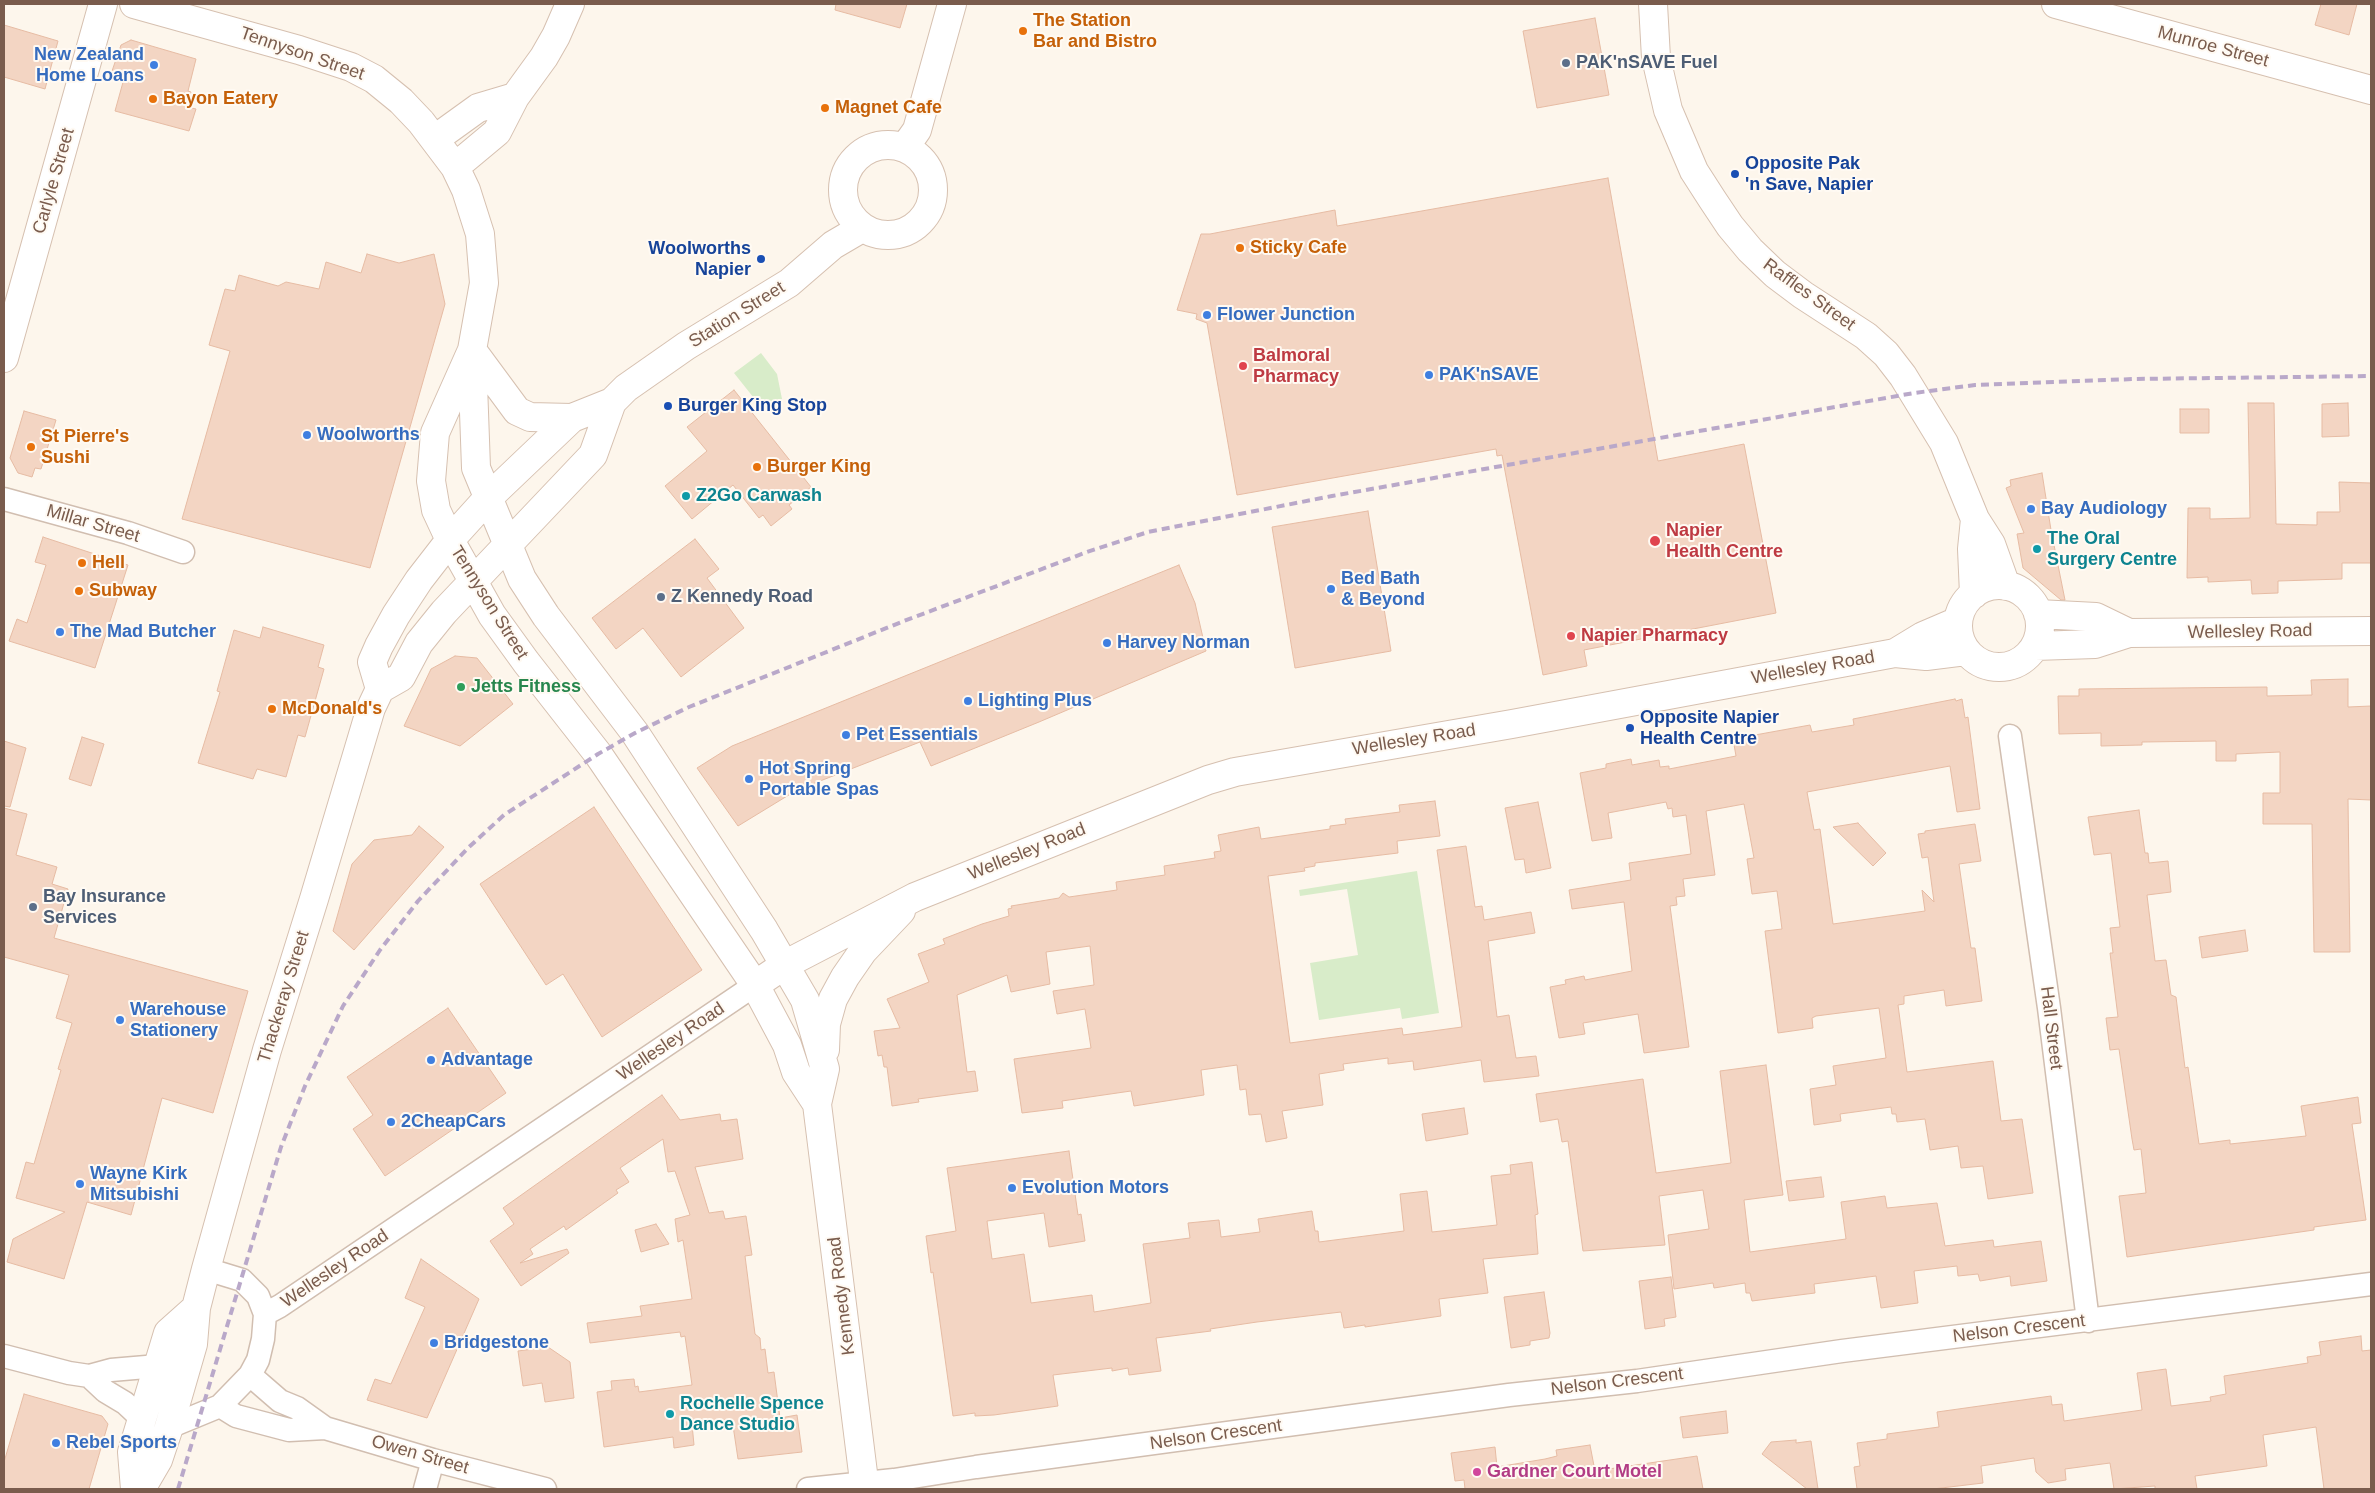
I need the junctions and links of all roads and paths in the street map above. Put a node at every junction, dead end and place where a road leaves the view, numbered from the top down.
1 (104, 4) edge
2 (134, 4) edge
3 (570, 4) edge
4 (952, 4) edge
5 (1653, 4) edge
6 (2056, 4) edge
7 (2371, 90) edge
8 (515, 97) junction
9 (435, 139) junction
10 (905, 147) junction
11 (455, 167) junction
12 (862, 228) junction
13 (472, 350) junction
14 (4, 358) edge
15 (612, 402) junction
16 (572, 418) junction
17 (488, 498) junction
18 (4, 499) edge
19 (1974, 519) junction
20 (450, 540) junction
21 (507, 544) junction
22 (182, 552) dead end
23 (472, 580) junction
24 (2006, 586) junction
25 (1974, 594) junction
26 (2038, 614) junction
27 (1958, 621) junction
28 (2371, 631) edge
29 (2129, 633) junction
30 (2035, 646) junction
31 (1966, 651) junction
32 (1895, 653) junction
33 (380, 689) junction
34 (2010, 736) dead end
35 (716, 855) junction
36 (683, 878) junction
37 (914, 897) junction
38 (786, 964) junction
39 (755, 985) junction
40 (825, 1069) junction
41 (817, 1104) junction
42 (206, 1269) junction
43 (2371, 1284) edge
44 (196, 1308) junction
45 (265, 1314) junction
46 (2088, 1321) junction
47 (4, 1356) edge
48 (158, 1366) junction
49 (250, 1375) junction
50 (89, 1376) junction
51 (220, 1406) junction
52 (142, 1418) junction
53 (169, 1427) junction
54 (325, 1428) junction
55 (433, 1460) junction
56 (865, 1486) edge
57 (135, 1489) edge
58 (141, 1489) edge
59 (425, 1489) edge
60 (545, 1489) edge
61 (808, 1489) edge

1 - 14 main road, Carlyle Street
2 - 9 main road, Tennyson Street
3 - 8 main road
4 - 10 main road
5 - 19 main road, Raffles Street
6 - 7 main road, Munroe Street
8 - 9 main road
8 - 11 main road
9 - 11 main road, Tennyson Street
10 - 12 main road
10 - 12 main road
11 - 13 main road, Tennyson Street
12 - 15 main road, Station Street
13 - 16 main road
13 - 17 main road, Tennyson Street
13 - 20 main road, Tennyson Street
15 - 16 main road, Station Street
15 - 21 main road, Station Street
16 - 17 main road, Station Street
17 - 20 main road
17 - 21 main road, Tennyson Street
18 - 22 street, Millar Street
19 - 24 main road, Raffles Street
19 - 25 main road, Raffles Street
20 - 23 main road, Tennyson Street
20 - 33 main road
21 - 23 main road
21 - 35 main road, Tennyson Street
23 - 33 main road
23 - 36 main road, Tennyson Street
24 - 25 main road
24 - 26 main road
25 - 27 main road
26 - 29 main road, Wellesley Road
26 - 30 main road
27 - 31 main road
27 - 32 main road, Wellesley Road
28 - 29 main road, Wellesley Road
29 - 30 main road, Wellesley Road
30 - 31 main road
31 - 32 main road, Wellesley Road
32 - 37 main road, Wellesley Road
33 - 42 main road, Thackeray Street
34 - 46 street, Hall Street
35 - 36 main road
35 - 38 main road, Tennyson Street
36 - 39 main road, Tennyson Street
37 - 38 main road, Wellesley Road
37 - 40 main road
38 - 39 main road, Wellesley Road
38 - 40 main road, Kennedy Road
39 - 41 main road, Kennedy Road
39 - 45 street, Wellesley Road
40 - 41 main road, Kennedy Road
41 - 56 main road, Kennedy Road
42 - 44 main road, Thackeray Street
42 - 45 street
43 - 46 street, Nelson Crescent
44 - 48 main road
44 - 53 main road, Thackeray Street
45 - 49 street
46 - 56 street, Nelson Crescent
47 - 50 street
48 - 50 street
48 - 52 main road
49 - 51 street
49 - 54 street, Owen Street
50 - 52 street
51 - 53 street
51 - 54 street, Owen Street
52 - 57 main road
53 - 58 main road, Thackeray Street
54 - 55 street, Owen Street
55 - 59 street
55 - 60 street, Owen Street
56 - 61 street

